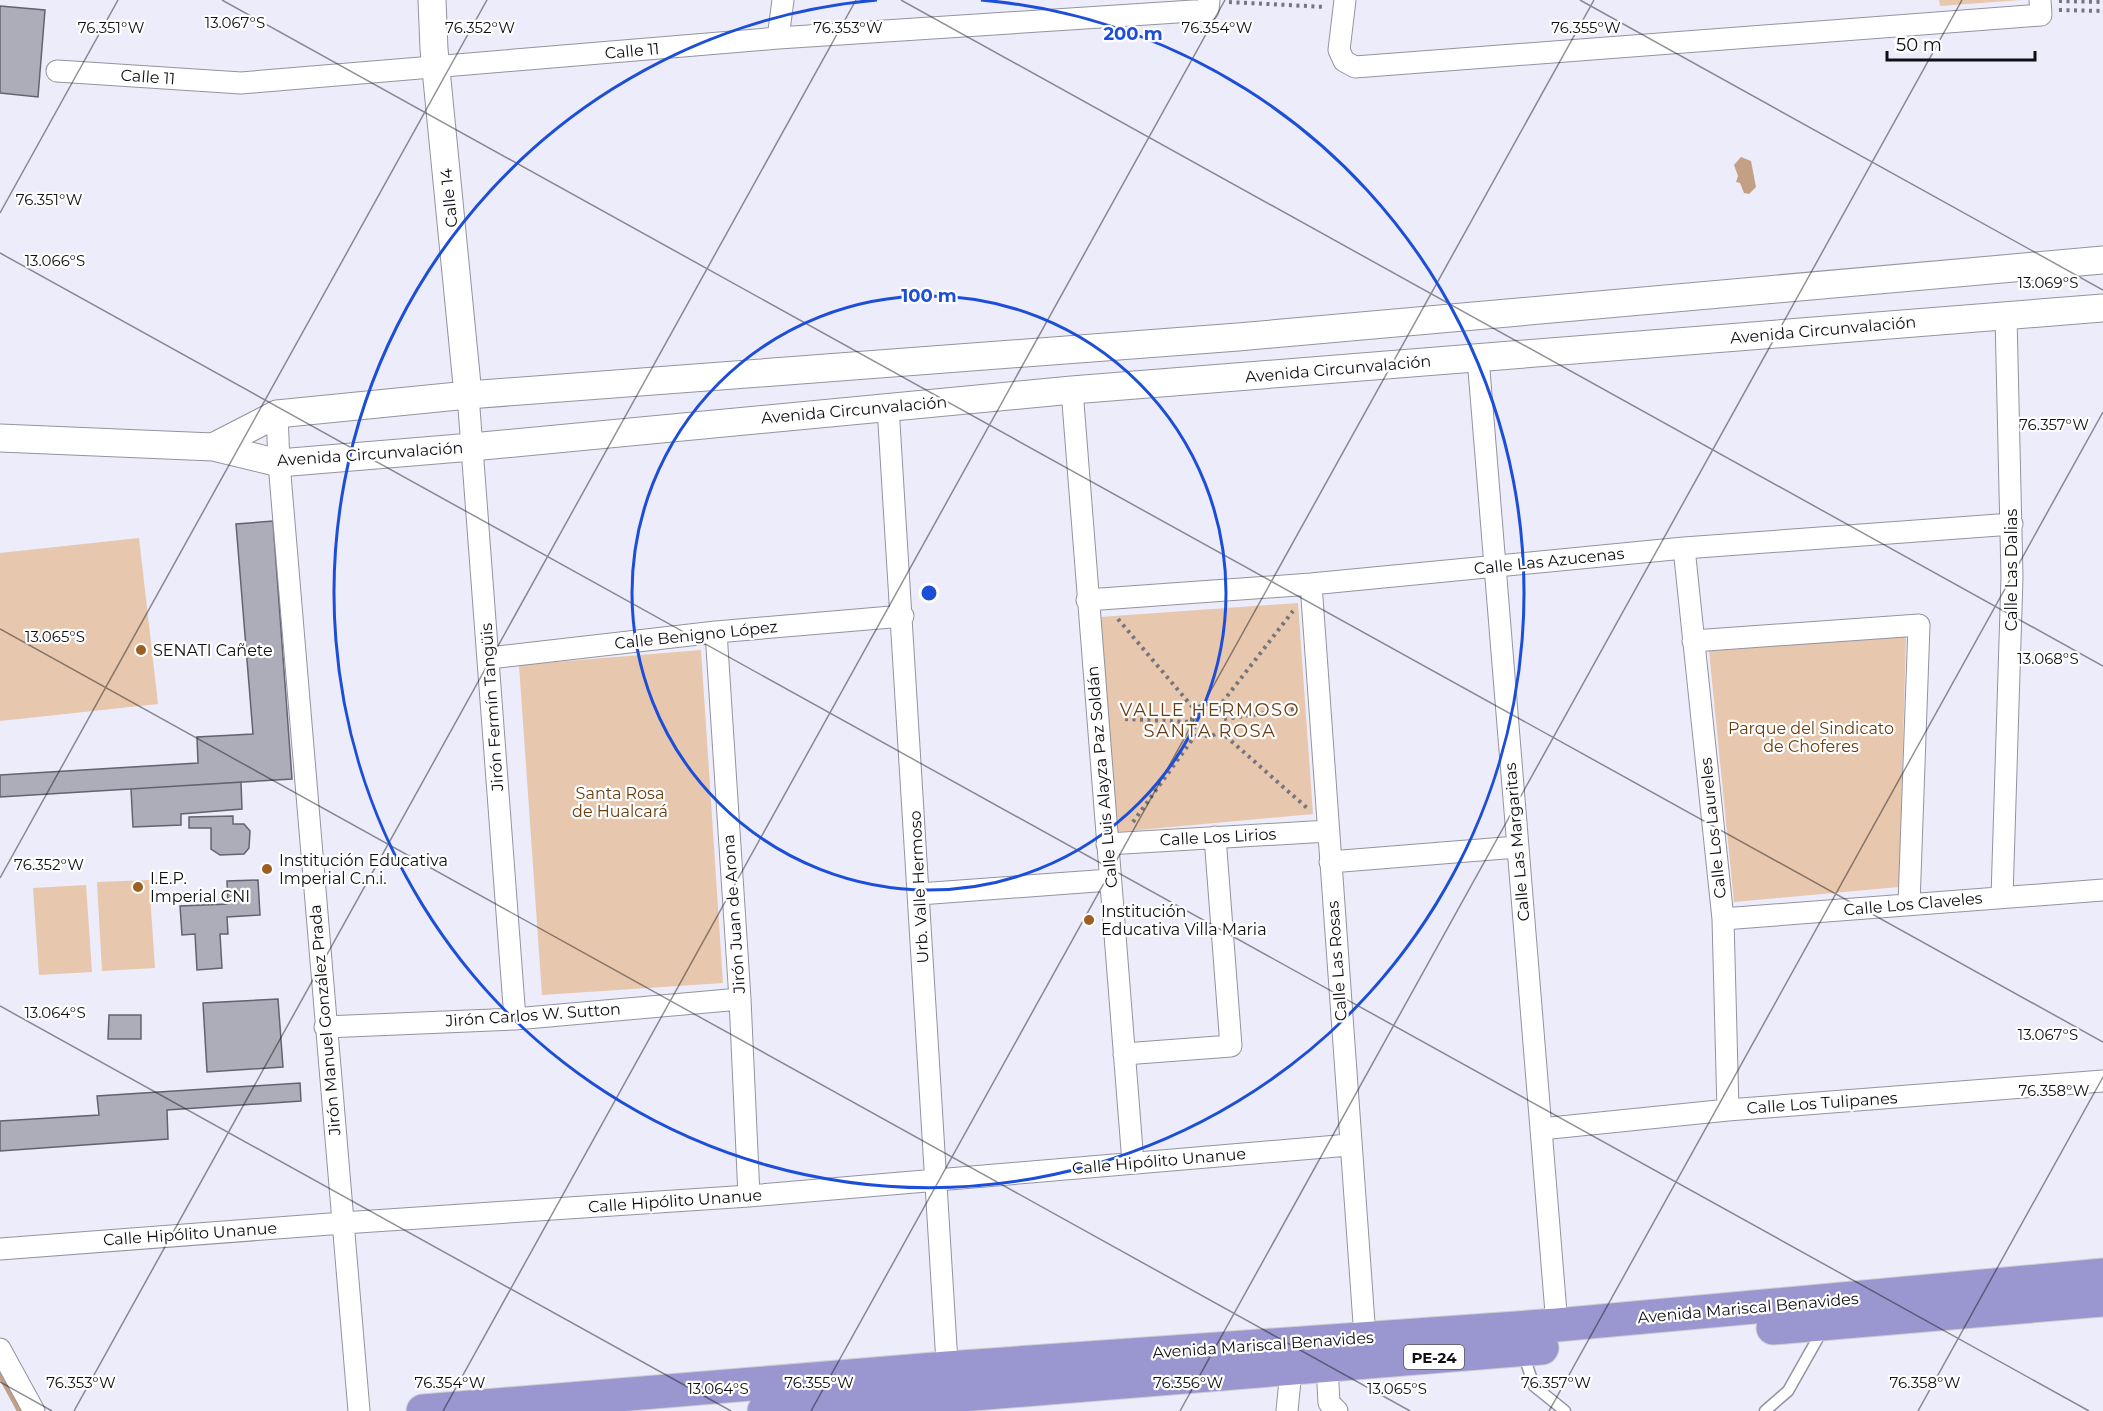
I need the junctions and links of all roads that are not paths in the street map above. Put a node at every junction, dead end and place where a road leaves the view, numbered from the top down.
1 (432, 0) edge
2 (783, 0) edge
3 (2040, 3) edge
4 (1208, 4) edge
5 (1345, 4) edge
6 (778, 38) junction
7 (436, 66) junction
8 (57, 71) dead end
9 (2103, 260) edge
10 (2103, 308) edge
11 (2006, 316) junction
12 (1238, 337) junction
13 (1097, 349) junction
14 (1478, 358) junction
15 (1239, 377) junction
16 (1101, 388) junction
17 (1072, 390) junction
18 (468, 395) junction
19 (888, 407) junction
20 (277, 414) junction
21 (0, 438) edge
22 (213, 447) junction
23 (472, 447) junction
24 (279, 463) junction
25 (2012, 524) junction
26 (1684, 548) junction
27 (1495, 566) junction
28 (1311, 584) junction
29 (1087, 600) junction
30 (903, 616) junction
31 (716, 632) junction
32 (1693, 641) junction
33 (489, 658) junction
34 (1328, 831) junction
35 (1215, 837) junction
36 (1107, 844) junction
37 (1517, 847) junction
38 (1330, 862) junction
39 (1110, 880) junction
40 (2103, 890) edge
41 (920, 894) junction
42 (2002, 897) junction
43 (1909, 904) junction
44 (1723, 920) junction
45 (740, 999) junction
46 (515, 1018) junction
47 (325, 1027) junction
48 (1124, 1054) junction
49 (2103, 1081) edge
50 (1728, 1110) junction
51 (1541, 1129) junction
52 (1349, 1145) junction
53 (1133, 1163) junction
54 (935, 1181) junction
55 (749, 1196) junction
56 (343, 1223) junction
57 (0, 1249) edge
58 (2103, 1275) edge
59 (2103, 1300) edge
60 (1826, 1324) junction
61 (1557, 1325) junction
62 (1365, 1337) junction
63 (0, 1349) edge
64 (1522, 1350) junction
65 (1327, 1366) junction
66 (1291, 1370) junction
67 (948, 1382) junction
68 (819, 1409) edge
69 (436, 1410) edge
70 (34, 1411) edge
71 (358, 1411) edge
72 (764, 1411) edge
73 (1287, 1411) edge
74 (1338, 1411) edge
75 (1565, 1411) edge
76 (1765, 1411) edge

1 - 7 street, Calle 14
2 - 6 street
3 - 5 street
4 - 6 street, Calle 11
6 - 7 street, Calle 11
7 - 8 street, Calle 11
7 - 18 street, Calle 14
9 - 12 street
10 - 11 street, Avenida Circunvalación
11 - 14 street, Avenida Circunvalación
11 - 25 street, Calle Las Dalias
12 - 13 street
12 - 15 street
13 - 16 street
13 - 18 street
14 - 15 street, Avenida Circunvalación
14 - 27 street, Calle Las Margaritas
15 - 16 street, Avenida Circunvalación
16 - 17 street, Avenida Circunvalación
17 - 19 street, Avenida Circunvalación
17 - 29 street, Calle Luis Alayza Paz Soldán
18 - 20 street
18 - 23 street, Jirón Fermín Tangüis
19 - 23 street, Avenida Circunvalación
19 - 30 street, Urb. Valle Hermoso
20 - 22 street
20 - 24 street, Jirón Manuel González Prada
21 - 22 street, Avenida Circunvalación
22 - 24 street, Avenida Circunvalación
23 - 24 street, Avenida Circunvalación
23 - 33 street, Jirón Fermín Tangüis
24 - 47 street, Jirón Manuel González Prada
25 - 26 street, Calle Las Azucenas
25 - 42 street, Calle Las Dalias
26 - 27 street, Calle Las Azucenas
26 - 32 street, Calle Los Laureles
27 - 28 street, Calle Las Azucenas
27 - 37 street, Calle Las Margaritas
28 - 29 street, Calle Las Azucenas
28 - 34 street, Calle Las Rosas
29 - 36 street, Calle Luis Alayza Paz Soldán
30 - 31 street, Calle Benigno López
30 - 41 street, Urb. Valle Hermoso
31 - 33 street, Calle Benigno López
31 - 45 street, Jirón Juan de Arona
32 - 43 street
32 - 44 street, Calle Los Laureles
33 - 46 street, Jirón Fermín Tangüis
34 - 35 street, Calle Los Lirios
34 - 38 street, Calle Las Rosas
35 - 36 street, Calle Los Lirios
35 - 48 street
36 - 39 street, Calle Luis Alayza Paz Soldán
37 - 38 street
37 - 51 street, Calle Las Margaritas
38 - 52 street, Calle Las Rosas
39 - 41 street
39 - 48 street, Calle Luis Alayza Paz Soldán
40 - 42 street, Calle Los Claveles
41 - 54 street, Urb. Valle Hermoso
42 - 43 street, Calle Los Claveles
43 - 44 street, Calle Los Claveles
44 - 50 street, Calle Los Laureles
45 - 46 street, Jirón Carlos W. Sutton
45 - 55 street, Jirón Juan de Arona
46 - 47 street, Jirón Carlos W. Sutton
47 - 56 street, Jirón Manuel González Prada
48 - 53 street, Calle Luis Alayza Paz Soldán
49 - 50 street, Calle Los Tulipanes
50 - 51 street, Calle Los Tulipanes
51 - 61 street, Calle Las Margaritas
52 - 53 street, Calle Hipólito Unanue
52 - 62 street, Calle Las Rosas
53 - 54 street, Calle Hipólito Unanue
54 - 55 street, Calle Hipólito Unanue
54 - 67 street, Urb. Valle Hermoso
55 - 56 street, Calle Hipólito Unanue
56 - 57 street, Calle Hipólito Unanue
56 - 71 street, Jirón Manuel González Prada
58 - 61 highway, Avenida Mariscal Benavides / PE-24
59 - 60 highway, Avenida Mariscal Benavides / PE-24
60 - 64 highway, Avenida Mariscal Benavides / PE-24
60 - 76 lane
61 - 62 highway, Avenida Mariscal Benavides / PE-24
62 - 67 highway, Avenida Mariscal Benavides / PE-24
63 - 70 street
64 - 65 highway, Avenida Mariscal Benavides / PE-24
64 - 75 lane
65 - 66 highway, Avenida Mariscal Benavides / PE-24
65 - 74 street
66 - 67 highway, Avenida Mariscal Benavides / PE-24
66 - 73 street
67 - 68 highway, Avenida Mariscal Benavides / PE-24
67 - 69 highway, Avenida Mariscal Benavides / PE-24
68 - 72 highway, Avenida Mariscal Benavides / PE-24

